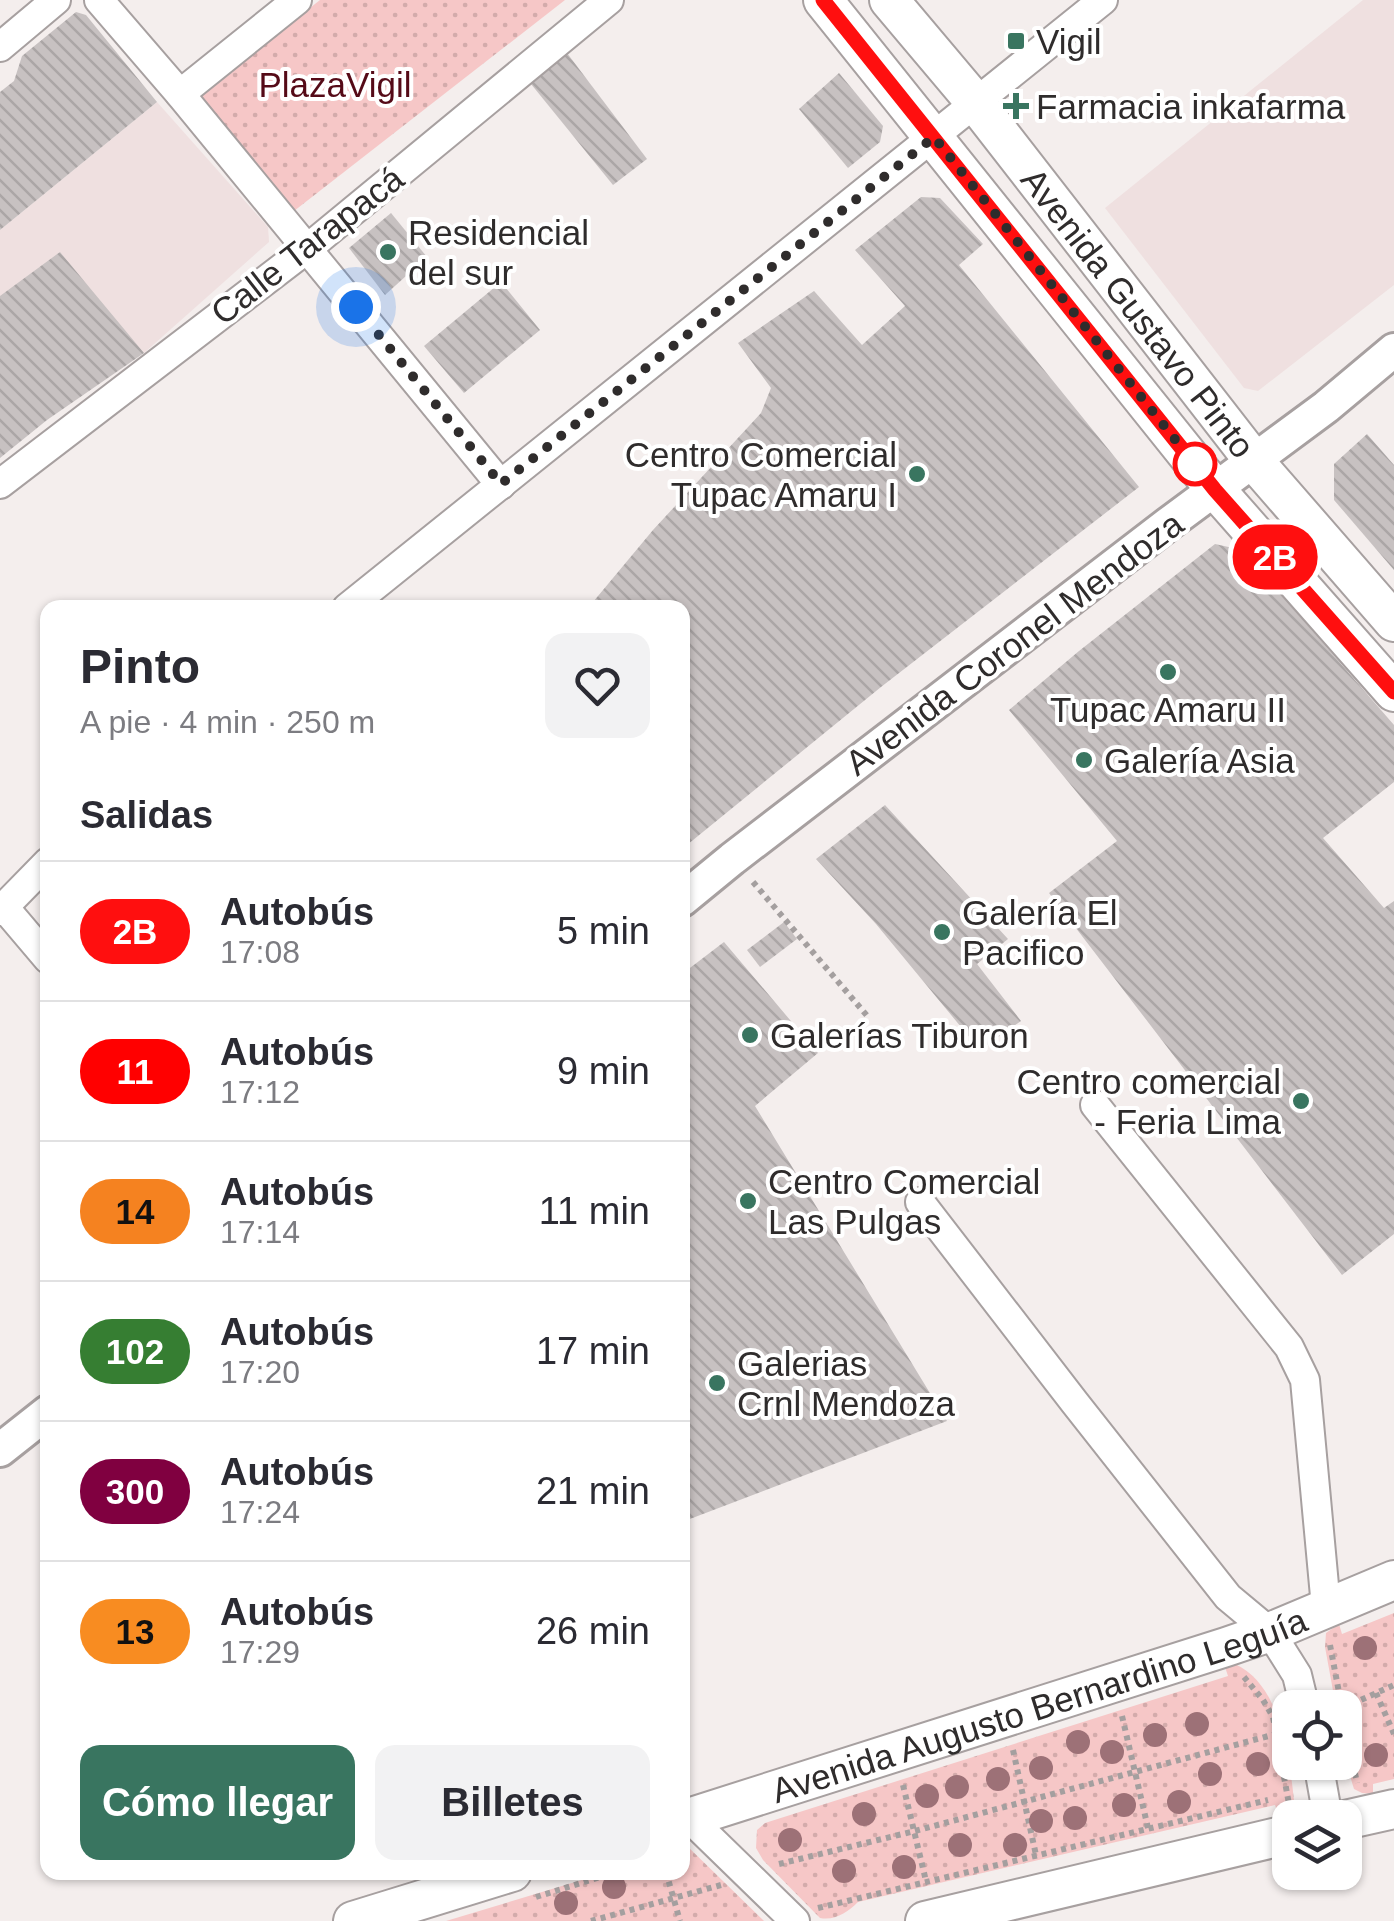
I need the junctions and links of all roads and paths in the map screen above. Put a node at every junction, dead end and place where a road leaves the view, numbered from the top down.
1 (56, 0) edge
2 (99, 0) edge
3 (297, 0) edge
4 (609, 0) edge
5 (823, 0) edge
6 (889, 0) edge
7 (1103, 0) edge
8 (0, 46) edge
9 (180, 94) junction
10 (974, 102) junction
11 (934, 137) junction
12 (308, 248) junction
13 (1394, 350) edge
14 (1254, 461) junction
15 (0, 484) edge
16 (501, 484) junction
17 (1215, 490) junction
18 (357, 600) edge
19 (1394, 622) edge
20 (1394, 692) edge
21 (732, 859) junction
22 (40, 870) edge
23 (690, 893) edge
24 (2, 909) edge
25 (40, 950) edge
26 (869, 1018) dead end
27 (1095, 1106) dead end
28 (920, 1202) dead end
29 (40, 1418) edge
30 (0, 1450) edge
31 (1394, 1580) edge
32 (1326, 1607) junction
33 (1270, 1632) junction
34 (1330, 1645) dead end
35 (1235, 1664) dead end
36 (1394, 1685) edge
37 (1301, 1690) edge
38 (1339, 1690) edge
39 (1376, 1693) junction
40 (1362, 1699) edge
41 (1272, 1715) edge
42 (1122, 1716) dead end
43 (1394, 1734) edge
44 (1272, 1735) edge
45 (1012, 1750) dead end
46 (1135, 1772) junction
47 (1356, 1780) edge
48 (903, 1784) dead end
49 (1024, 1802) junction
50 (1367, 1807) edge
51 (1272, 1811) edge
52 (1272, 1814) edge
53 (690, 1815) edge
54 (690, 1822) edge
55 (1148, 1828) junction
56 (914, 1831) junction
57 (1036, 1855) junction
58 (776, 1865) dead end
59 (486, 1880) edge
60 (668, 1880) edge
61 (926, 1881) junction
62 (722, 1885) dead end
63 (673, 1898) junction
64 (834, 1904) junction
65 (804, 1915) edge
66 (842, 1915) dead end
67 (353, 1921) edge
68 (591, 1921) edge
69 (680, 1921) edge
70 (925, 1921) edge

1 - 8 street
2 - 9 street
3 - 9 street
4 - 12 street, Calle Tarapacá
5 - 11 main road, Avenida Gustavo Pinto
6 - 10 main road, Avenida Gustavo Pinto
7 - 10 street
9 - 12 street
10 - 11 street
10 - 14 main road, Avenida Gustavo Pinto
11 - 16 street
11 - 17 main road, Avenida Gustavo Pinto
12 - 15 street, Calle Tarapacá
12 - 16 street
13 - 14 street, Avenida Coronel Mendoza
14 - 17 street, Avenida Coronel Mendoza
14 - 19 main road, Avenida Gustavo Pinto
16 - 18 street
17 - 20 main road, Avenida Gustavo Pinto
17 - 21 street, Avenida Coronel Mendoza
21 - 23 street, Avenida Coronel Mendoza
21 - 26 path
22 - 24 street
24 - 25 street
27 - 32 street
28 - 33 street
29 - 30 street
31 - 32 main road, Avenida Augusto Bernardino Leguía
32 - 33 main road, Avenida Augusto Bernardino Leguía
33 - 37 street
33 - 53 main road, Avenida Augusto Bernardino Leguía
34 - 38 path
35 - 41 path
36 - 39 path
39 - 40 path
39 - 43 path
42 - 46 path
44 - 46 path
45 - 49 path
46 - 49 path
46 - 55 path
47 - 50 path
48 - 56 path
49 - 56 path
49 - 57 path
51 - 55 path
52 - 70 main road
54 - 65 street
55 - 57 path
56 - 58 path
56 - 61 path
57 - 61 path
59 - 67 main road
60 - 63 path
61 - 64 path
62 - 63 path
63 - 68 path
63 - 69 path
64 - 65 path
64 - 66 path

